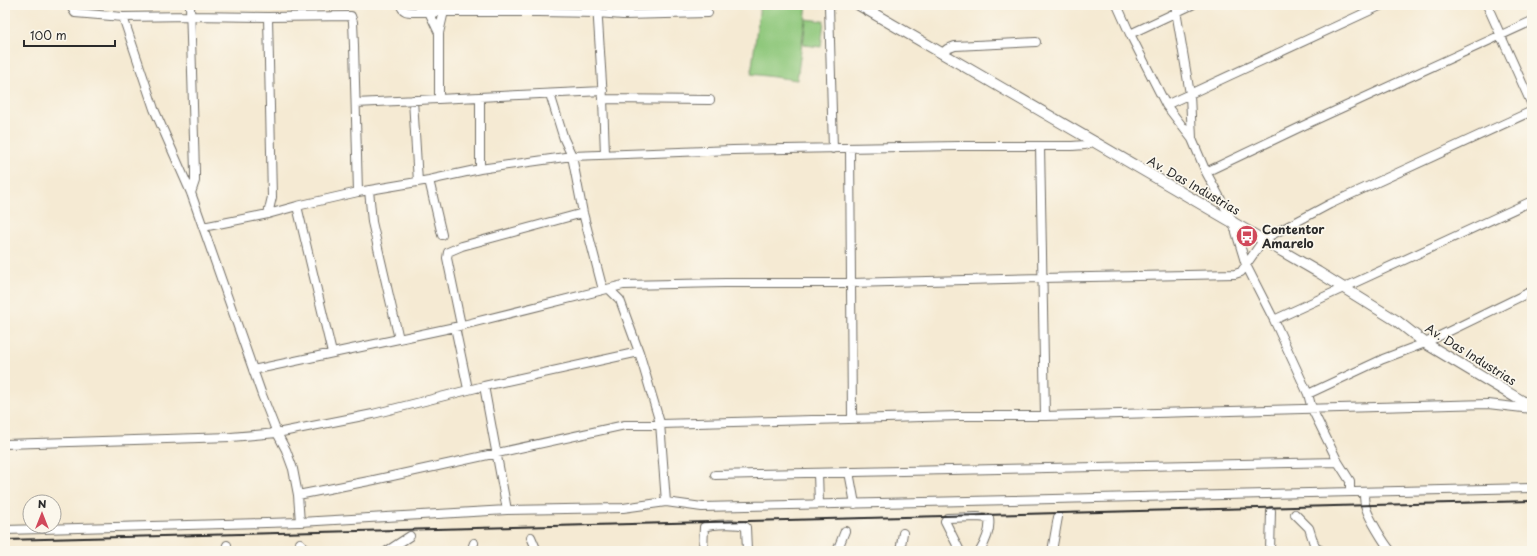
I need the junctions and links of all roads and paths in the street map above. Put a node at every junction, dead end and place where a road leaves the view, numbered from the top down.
1 (70, 5) edge
2 (190, 5) edge
3 (401, 5) edge
4 (829, 5) edge
5 (859, 5) edge
6 (1116, 5) edge
7 (1192, 5) edge
8 (1382, 5) edge
9 (1487, 5) edge
10 (871, 8) edge
11 (597, 9) edge
12 (1176, 9) edge
13 (429, 12) junction
14 (444, 12) junction
15 (708, 13) dead end
16 (191, 16) junction
17 (123, 17) junction
18 (268, 17) junction
19 (1532, 21) edge
20 (439, 33) junction
21 (1130, 34) junction
22 (1500, 35) junction
23 (1036, 42) dead end
24 (942, 53) junction
25 (1529, 91) edge
26 (550, 94) junction
27 (1190, 94) junction
28 (603, 95) junction
29 (480, 97) junction
30 (439, 99) junction
31 (413, 100) junction
32 (710, 100) dead end
33 (356, 102) junction
34 (1166, 104) junction
35 (1532, 105) edge
36 (1532, 111) edge
37 (1192, 138) junction
38 (1094, 142) junction
39 (1040, 146) junction
40 (833, 148) junction
41 (850, 148) junction
42 (605, 154) junction
43 (572, 156) junction
44 (480, 169) junction
45 (1206, 172) junction
46 (429, 180) junction
47 (418, 182) junction
48 (369, 190) junction
49 (358, 192) junction
50 (191, 193) junction
51 (272, 198) junction
52 (1532, 201) edge
53 (297, 206) junction
54 (280, 210) junction
55 (583, 213) junction
56 (268, 214) junction
57 (1233, 222) junction
58 (203, 227) junction
59 (442, 235) dead end
60 (1264, 239) junction
61 (1246, 265) junction
62 (1042, 278) junction
63 (851, 283) junction
64 (623, 285) junction
65 (1344, 288) junction
66 (606, 290) junction
67 (1532, 291) edge
68 (620, 300) junction
69 (1274, 320) junction
70 (458, 326) junction
71 (399, 338) junction
72 (1425, 343) junction
73 (639, 352) junction
74 (332, 353) junction
75 (253, 370) junction
76 (484, 386) junction
77 (468, 389) junction
78 (1308, 394) junction
79 (1532, 408) edge
80 (1312, 409) junction
81 (1045, 416) junction
82 (852, 418) junction
83 (660, 423) junction
84 (277, 433) junction
85 (5, 444) edge
86 (496, 453) junction
87 (1338, 462) junction
88 (850, 472) junction
89 (818, 473) junction
90 (715, 475) dead end
91 (1532, 488) edge
92 (1350, 492) junction
93 (1364, 492) junction
94 (298, 495) junction
95 (666, 502) junction
96 (819, 504) junction
97 (855, 504) junction
98 (507, 510) junction
99 (1271, 511) dead end
100 (1295, 514) dead end
101 (1058, 517) dead end
102 (300, 522) junction
103 (5, 530) edge
104 (845, 531) dead end
105 (903, 533) dead end
106 (410, 536) dead end
107 (531, 537) dead end
108 (300, 543) dead end
109 (474, 543) dead end
110 (307, 551) edge
111 (387, 551) edge
112 (471, 551) edge
113 (537, 551) edge
114 (703, 551) edge
115 (747, 551) edge
116 (837, 551) edge
117 (900, 551) edge
118 (960, 551) edge
119 (980, 551) edge
120 (1052, 551) edge
121 (1270, 551) edge
122 (1322, 551) edge
123 (1391, 551) edge

1 - 17 street
2 - 16 street
3 - 13 street
4 - 40 street
5 - 10 main road, Av. Das Industrias
6 - 21 street
7 - 12 street
8 - 27 street
9 - 22 street
10 - 24 main road, Av. Das Industrias
11 - 14 street
11 - 15 street
11 - 28 street
12 - 21 street
12 - 27 street
13 - 14 street
13 - 20 street
14 - 20 street
16 - 17 street
16 - 18 street
16 - 50 street
17 - 50 street
18 - 33 street
18 - 51 street
19 - 22 street
20 - 30 street
21 - 34 street
22 - 25 street
22 - 45 street
23 - 24 street
24 - 38 main road, Av. Das Industrias
25 - 35 street
26 - 28 street
26 - 29 street
26 - 43 street
27 - 34 street
27 - 37 street
28 - 32 street
28 - 42 street
29 - 30 street
29 - 44 street
30 - 31 street
31 - 33 street
31 - 47 street
33 - 49 street
34 - 37 street
36 - 60 street
37 - 45 street
38 - 39 street
38 - 57 main road, Av. Das Industrias
39 - 41 street
39 - 62 street
40 - 41 street
40 - 42 street
41 - 63 street
42 - 43 street
43 - 44 street
43 - 55 street
44 - 46 street
45 - 57 street
46 - 47 street
46 - 59 street
47 - 48 street
48 - 49 street
48 - 71 street
49 - 53 street
50 - 58 street
51 - 54 street
51 - 56 street
52 - 65 street
53 - 54 street
53 - 74 street
54 - 56 street
55 - 66 street
55 - 70 street
56 - 58 street
57 - 60 main road, Av. Das Industrias
57 - 61 street
58 - 75 street
60 - 61 street
60 - 65 main road, Av. Das Industrias
61 - 62 street
61 - 69 street
62 - 63 street
62 - 81 street
63 - 64 street
63 - 82 street
64 - 66 street
64 - 68 street
65 - 69 street
65 - 72 main road, Av. Das Industrias
66 - 68 street
66 - 70 street
67 - 72 street
68 - 73 street
69 - 78 street
70 - 71 street
70 - 77 street
71 - 74 street
72 - 78 street
72 - 79 main road, Av. Das Industrias
73 - 76 street
73 - 83 street
74 - 75 street
75 - 84 street
76 - 77 street
76 - 86 street
77 - 84 street
78 - 80 street
79 - 80 street
80 - 81 street
80 - 87 street
81 - 82 street
82 - 83 street
83 - 86 street
83 - 95 street
84 - 85 street
84 - 94 street
86 - 94 street
86 - 98 street
87 - 88 street
87 - 92 street
88 - 89 street
88 - 97 street
89 - 90 street
89 - 96 street
91 - 93 street
92 - 93 street
92 - 97 street
93 - 123 street
94 - 102 street
95 - 96 street
95 - 98 street
96 - 97 street
98 - 102 street
99 - 121 street
100 - 122 street
101 - 120 street
102 - 103 street
104 - 116 street
105 - 117 street
106 - 111 street
107 - 113 street
108 - 110 street
109 - 112 street
114 - 115 street
118 - 119 street

